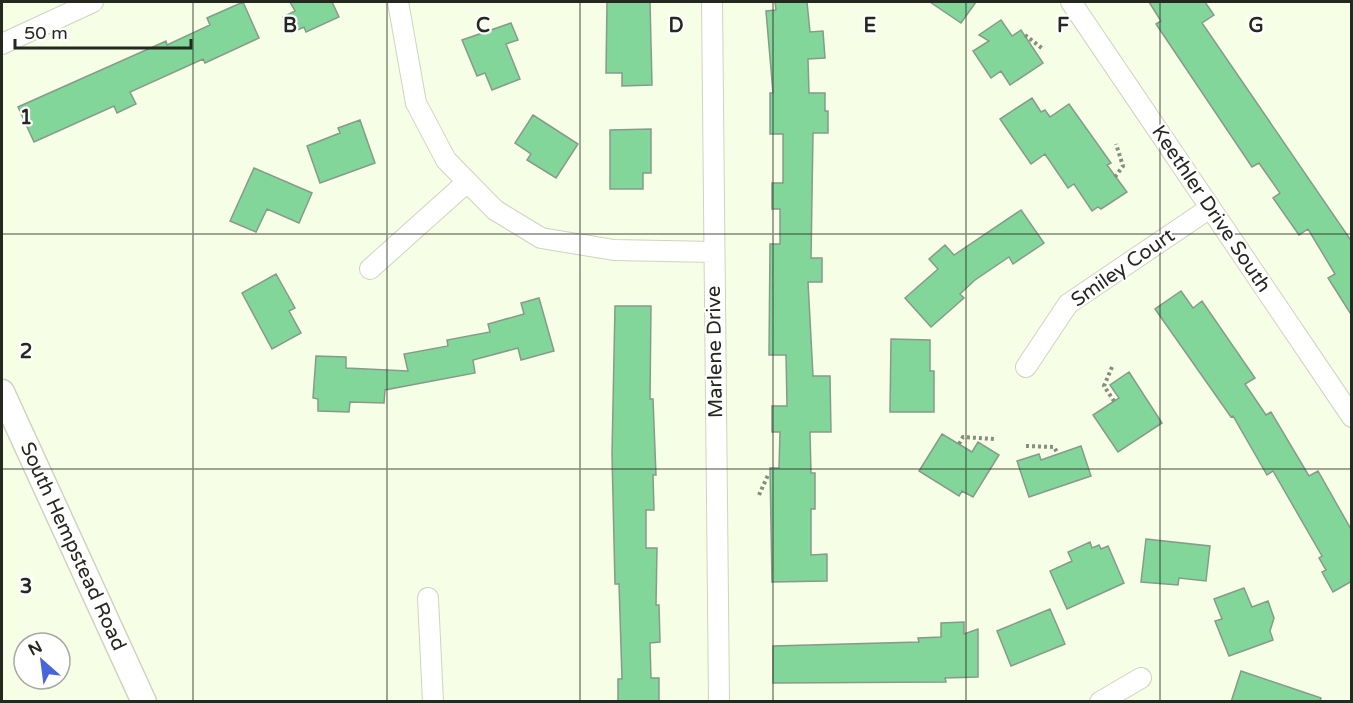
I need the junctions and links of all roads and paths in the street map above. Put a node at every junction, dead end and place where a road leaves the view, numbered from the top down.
1 (93, 2) edge
2 (398, 2) edge
3 (712, 2) edge
4 (1071, 2) edge
5 (1025, 35) dead end
6 (2, 44) edge
7 (1043, 49) dead end
8 (1116, 144) dead end
9 (1116, 177) dead end
10 (466, 183) junction
11 (1210, 208) junction
12 (714, 252) junction
13 (370, 269) dead end
14 (1026, 367) dead end
15 (1112, 367) dead end
16 (2, 392) edge
17 (1114, 401) dead end
18 (1352, 417) edge
19 (994, 439) dead end
20 (959, 444) dead end
21 (1026, 446) dead end
22 (1058, 454) dead end
23 (770, 475) dead end
24 (759, 495) dead end
25 (428, 598) dead end
26 (1141, 678) dead end
27 (144, 702) edge
28 (433, 702) edge
29 (719, 702) edge
30 (1100, 702) edge

1 - 6 street
2 - 10 street
3 - 12 street, Marlene Drive
4 - 11 street, Keethler Drive South
5 - 7 path
8 - 9 path
10 - 12 street
10 - 13 street
11 - 14 street, Smiley Court
11 - 18 street, Keethler Drive South
12 - 29 street, Marlene Drive
15 - 17 path
16 - 27 street, South Hempstead Road
19 - 20 path
21 - 22 path
23 - 24 path
25 - 28 street
26 - 30 street

